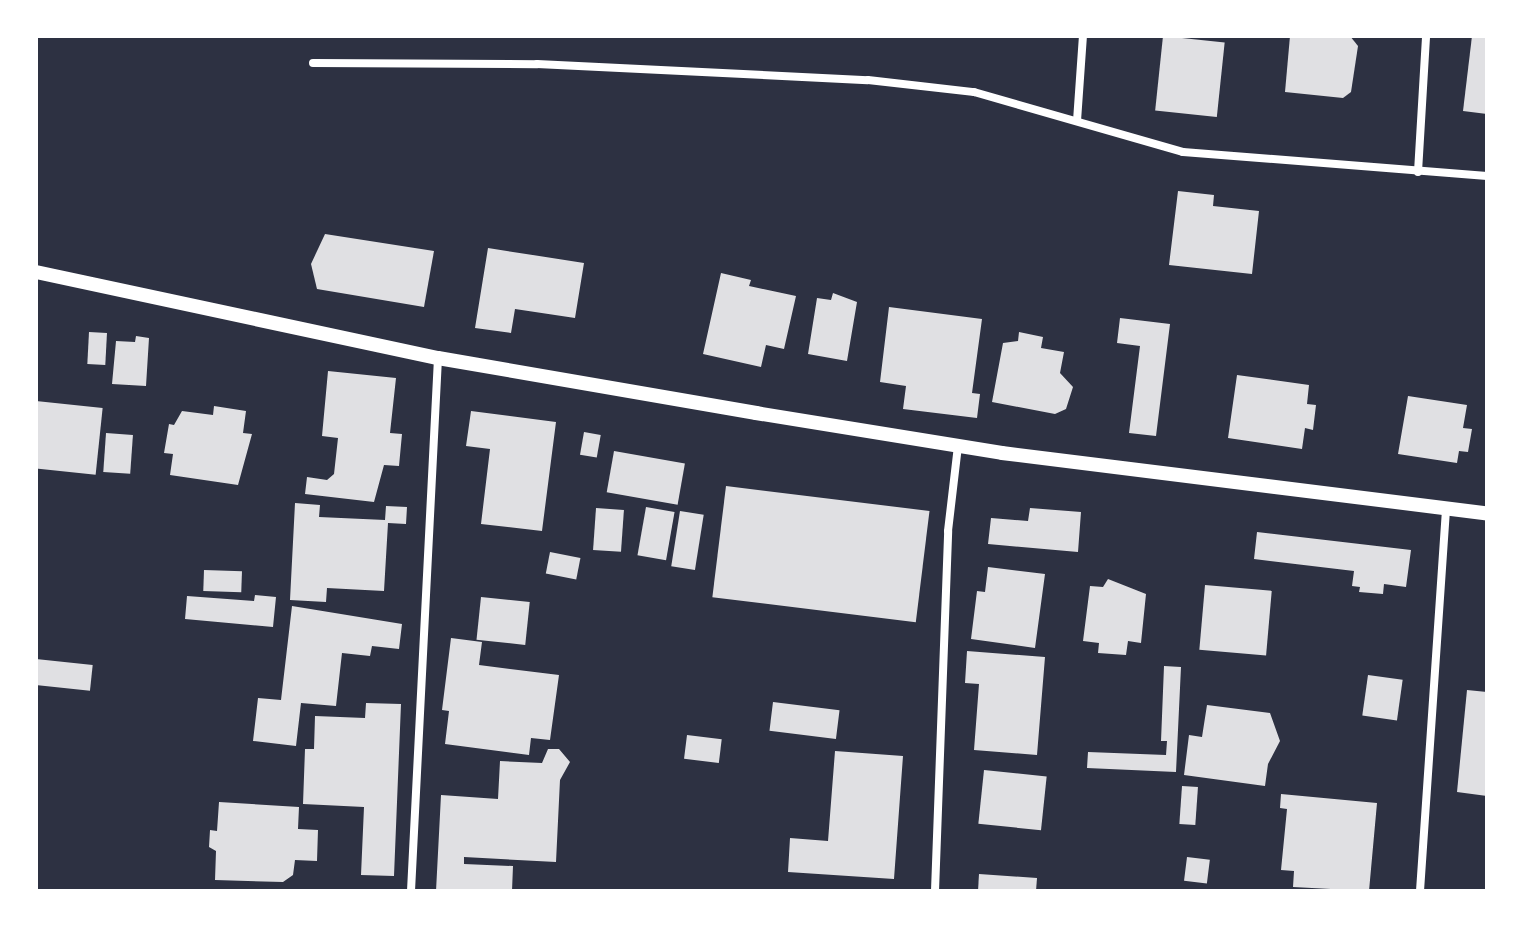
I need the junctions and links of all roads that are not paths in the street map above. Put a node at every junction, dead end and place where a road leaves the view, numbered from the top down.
1 (1083, 36) edge
2 (1426, 36) edge
3 (313, 63) dead end
4 (1077, 121) junction
5 (1418, 172) junction
6 (1487, 176) edge
7 (36, 272) edge
8 (438, 358) junction
9 (958, 446) junction
10 (1446, 507) junction
11 (1487, 513) edge
12 (411, 891) edge
13 (935, 891) edge
14 (1420, 891) edge

1 - 4 street
2 - 5 street
3 - 4 street
4 - 5 street
5 - 6 street
7 - 8 street
8 - 9 street
8 - 12 street
9 - 10 street
9 - 13 street
10 - 11 street
10 - 14 street

